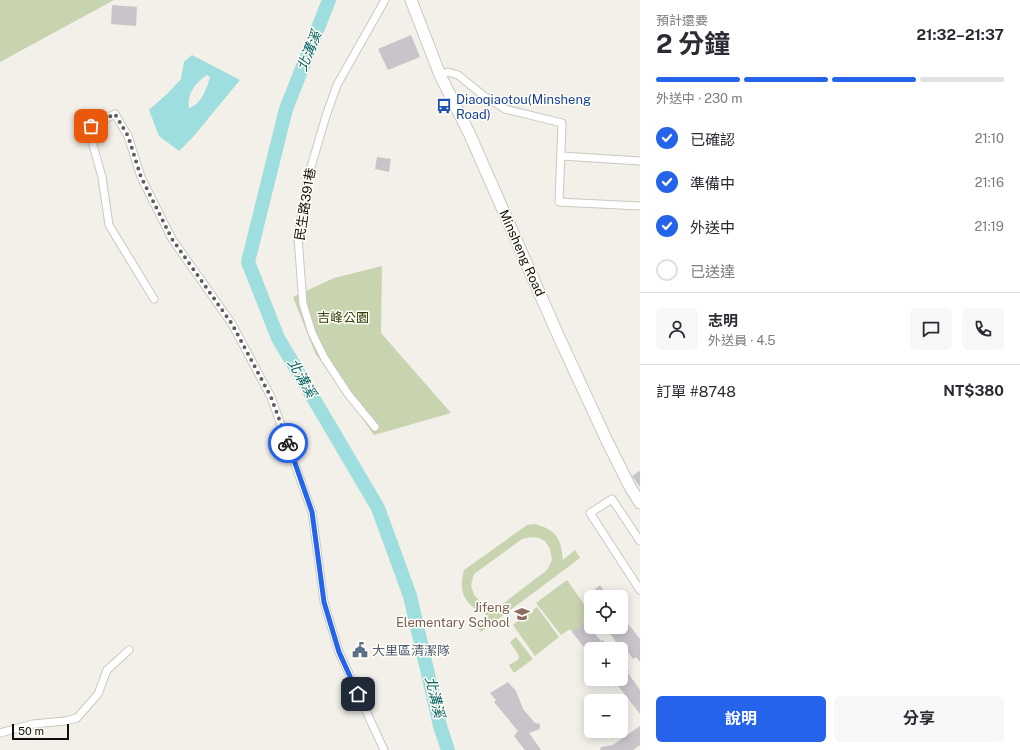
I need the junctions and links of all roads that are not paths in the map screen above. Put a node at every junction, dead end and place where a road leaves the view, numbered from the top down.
1 (385, 0) edge
2 (411, 0) edge
3 (440, 75) junction
4 (562, 156) junction
5 (640, 161) edge
6 (640, 206) edge
7 (154, 299) dead end
8 (375, 427) dead end
9 (640, 503) edge
10 (640, 541) edge
11 (640, 590) edge
12 (129, 650) dead end
13 (0, 733) edge
14 (384, 750) edge

1 - 8 street, 民生路391巷
2 - 3 street, Minsheng Road
3 - 4 street
3 - 9 street, Minsheng Road
4 - 5 street
4 - 6 street
7 - 14 street
10 - 11 street
12 - 13 street

